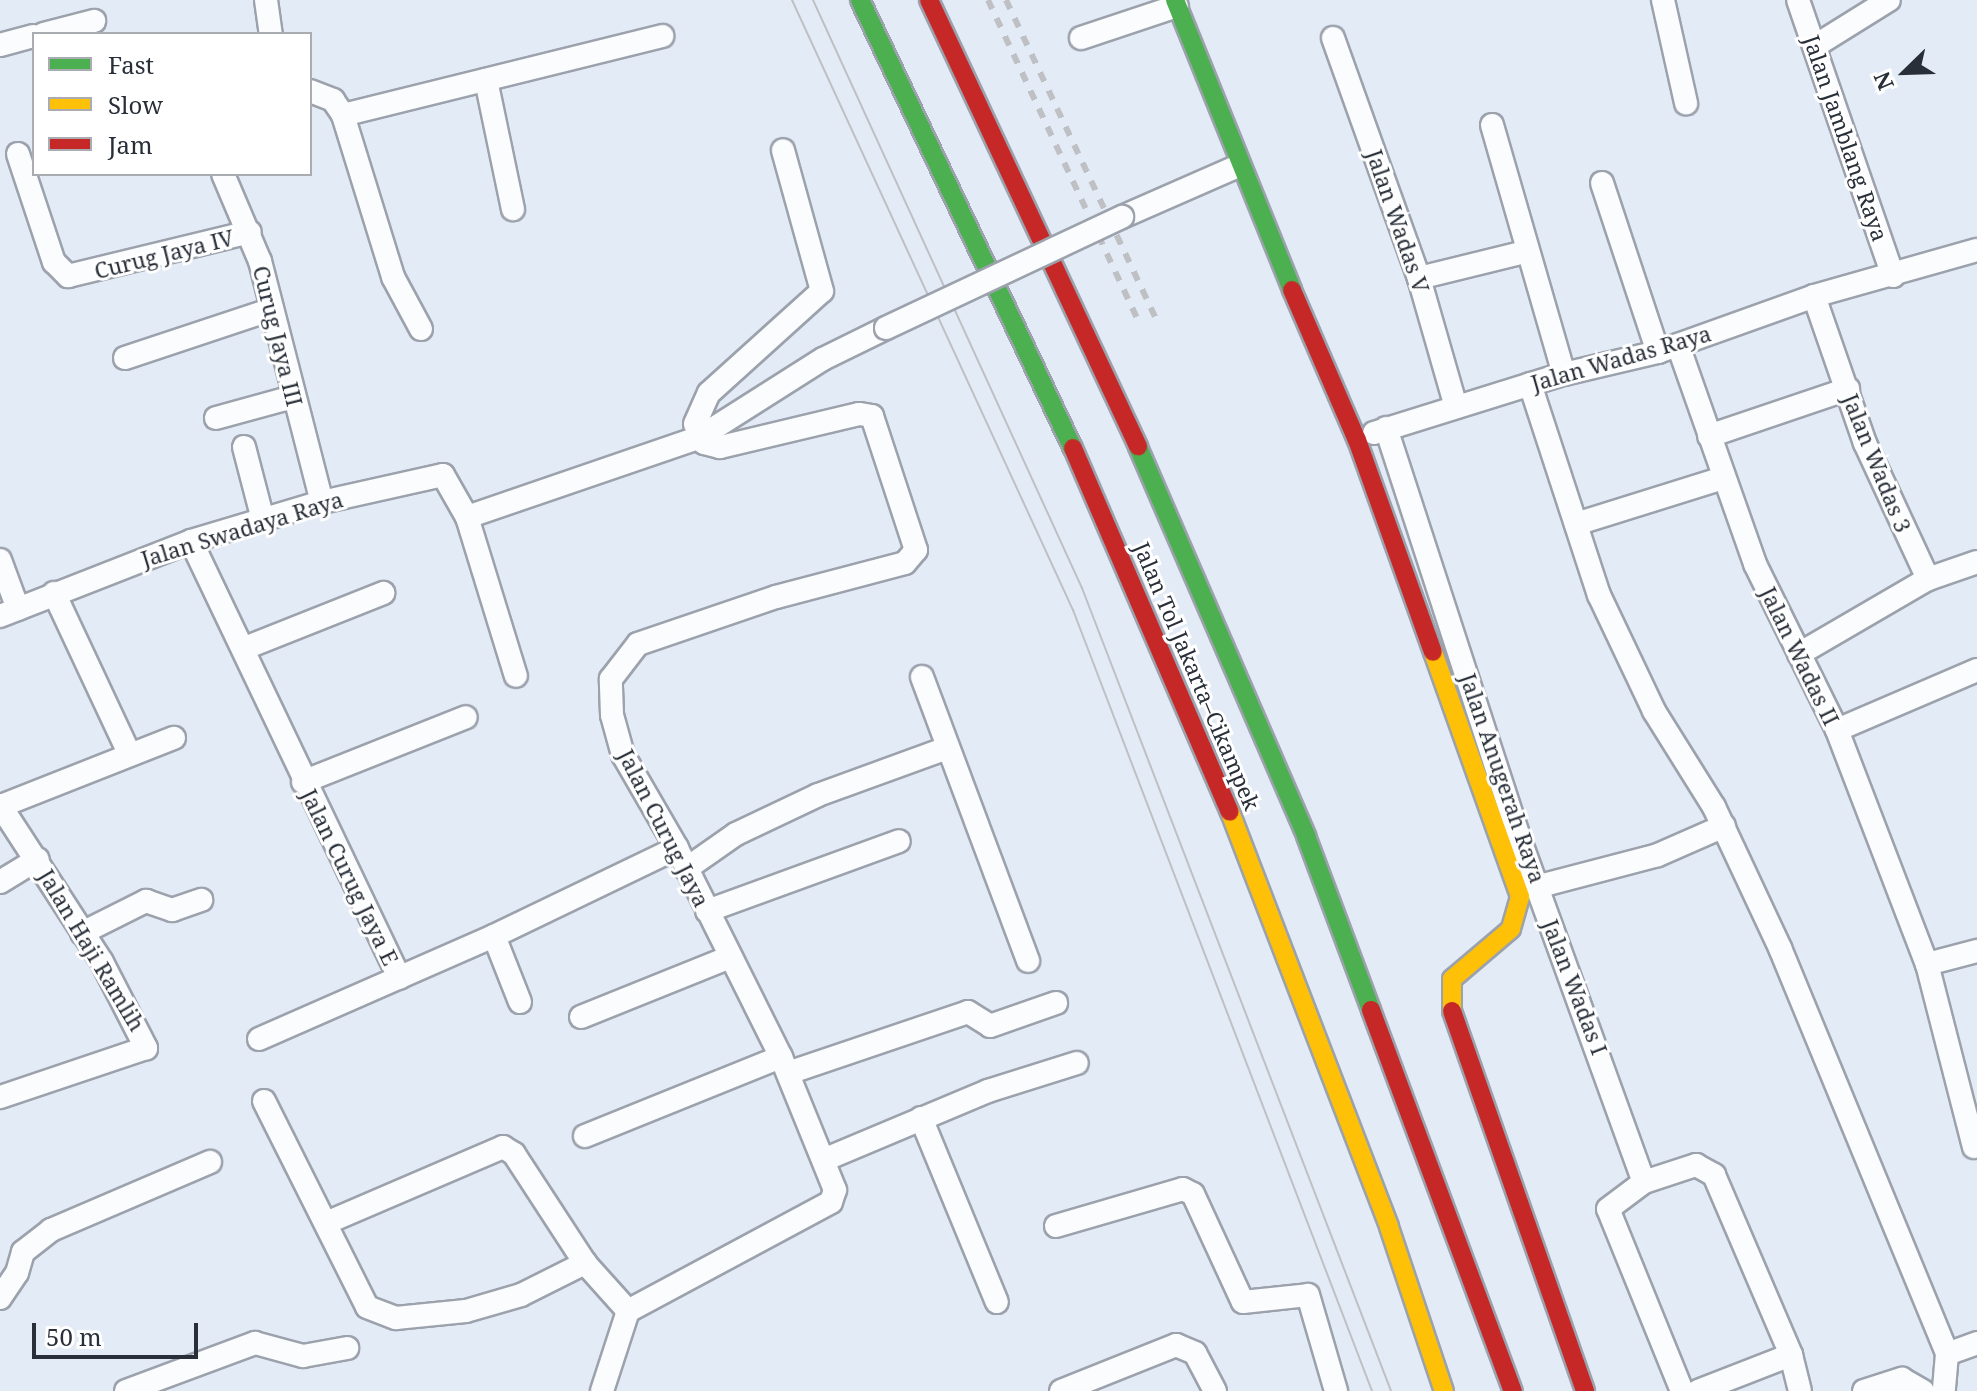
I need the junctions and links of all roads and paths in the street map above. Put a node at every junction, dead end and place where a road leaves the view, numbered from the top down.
1 (266, 0) edge
2 (860, 0) edge
3 (929, 0) edge
4 (1663, 0) edge
5 (1798, 0) edge
6 (1889, 0) edge
7 (1176, 3) edge
8 (93, 18) edge
9 (50, 32) edge
10 (271, 32) edge
11 (662, 36) dead end
12 (32, 37) edge
13 (1081, 38) dead end
14 (1333, 38) dead end
15 (0, 45) edge
16 (1815, 46) junction
17 (486, 80) junction
18 (312, 92) edge
19 (1686, 103) dead end
20 (343, 115) junction
21 (1492, 125) dead end
22 (783, 150) dead end
23 (17, 154) edge
24 (1238, 166) junction
25 (224, 176) edge
26 (1602, 183) dead end
27 (513, 209) dead end
28 (250, 232) junction
29 (1977, 250) edge
30 (1525, 252) junction
31 (1893, 276) junction
32 (1419, 278) junction
33 (1814, 296) junction
34 (272, 309) junction
35 (421, 329) dead end
36 (1668, 348) junction
37 (125, 358) dead end
38 (1564, 374) junction
39 (1530, 384) junction
40 (1848, 389) junction
41 (292, 397) junction
42 (1456, 407) junction
43 (216, 418) dead end
44 (1386, 428) junction
45 (1709, 436) junction
46 (700, 437) junction
47 (1357, 440) junction
48 (244, 447) dead end
49 (1723, 478) junction
50 (322, 502) junction
51 (467, 517) junction
52 (263, 520) junction
53 (1576, 524) junction
54 (191, 541) junction
55 (0, 560) edge
56 (1977, 562) edge
57 (1928, 579) junction
58 (54, 593) junction
59 (383, 593) dead end
60 (9, 612) edge
61 (245, 648) junction
62 (1799, 654) junction
63 (1977, 670) edge
64 (516, 676) dead end
65 (922, 677) dead end
66 (466, 717) dead end
67 (1837, 730) junction
68 (174, 738) dead end
69 (947, 748) junction
70 (129, 753) junction
71 (303, 782) junction
72 (0, 806) edge
73 (1724, 826) junction
74 (899, 841) dead end
75 (682, 858) junction
76 (38, 859) junction
77 (0, 882) edge
78 (1536, 887) junction
79 (201, 900) dead end
80 (707, 911) junction
81 (82, 933) junction
82 (494, 936) junction
83 (1977, 951) edge
84 (728, 958) junction
85 (1028, 961) dead end
86 (1927, 964) junction
87 (399, 978) junction
88 (520, 1002) dead end
89 (1056, 1003) dead end
90 (581, 1017) dead end
91 (259, 1039) dead end
92 (1077, 1063) dead end
93 (784, 1065) junction
94 (0, 1097) edge
95 (264, 1101) dead end
96 (921, 1118) junction
97 (585, 1136) dead end
98 (1974, 1147) dead end
99 (826, 1159) junction
100 (210, 1162) dead end
101 (1644, 1182) junction
102 (326, 1223) junction
103 (1056, 1226) dead end
104 (585, 1263) junction
105 (0, 1298) edge
106 (997, 1302) dead end
107 (628, 1311) junction
108 (1977, 1343) edge
109 (347, 1348) dead end
110 (1791, 1355) junction
111 (1949, 1377) edge
112 (1100, 1383) edge
113 (126, 1391) edge
114 (602, 1391) edge
115 (1061, 1391) edge
116 (1215, 1391) edge
117 (1336, 1391) edge
118 (1444, 1391) edge
119 (1513, 1391) edge
120 (1585, 1391) edge
121 (1682, 1391) edge
122 (1698, 1391) edge
123 (1800, 1391) edge
124 (1864, 1391) edge
125 (1923, 1391) edge

1 - 10 street
2 - 118 main road, Jalan Tol Jakarta–Cikampek
3 - 119 main road, Jalan Tol Jakarta–Cikampek
4 - 19 street
5 - 16 street, Jalan Jamblang Raya
6 - 16 street
7 - 13 street
7 - 24 main road, Jalan Anugerah Raya
8 - 9 street
11 - 17 street
12 - 15 street
14 - 32 street, Jalan Wadas V
16 - 31 street, Jalan Jamblang Raya
17 - 20 street
17 - 27 street
18 - 20 street
20 - 35 street
21 - 30 street
22 - 46 street
23 - 28 street, Curug Jaya IV
24 - 46 street, bridge
24 - 47 main road, Jalan Anugerah Raya
25 - 28 street, Curug Jaya III
26 - 36 street, Jalan Wadas II
28 - 34 street, Curug Jaya III
29 - 31 street, Jalan Wadas Raya
30 - 32 street
30 - 38 street
31 - 33 street, Jalan Wadas Raya
32 - 42 street, Jalan Wadas V
33 - 36 street, Jalan Wadas Raya
33 - 40 street, Jalan Wadas 3
34 - 37 street
34 - 41 street, Curug Jaya III
36 - 38 street, Jalan Wadas Raya
36 - 45 street, Jalan Wadas II
38 - 39 street, Jalan Wadas Raya
39 - 42 street, Jalan Wadas Raya
39 - 53 street
40 - 45 street
40 - 57 street, Jalan Wadas 3
41 - 43 street
41 - 50 street, Curug Jaya III
42 - 44 street, Jalan Wadas Raya
44 - 47 street, Jalan Wadas Raya
44 - 78 street, Jalan Wadas I
45 - 49 street, Jalan Wadas II
46 - 51 street
46 - 75 street, Jalan Curug Jaya
47 - 120 main road, Jalan Anugerah Raya
48 - 52 street
49 - 53 street
49 - 62 street, Jalan Wadas II
50 - 51 street, Jalan Swadaya Raya
50 - 52 street, Jalan Swadaya Raya
51 - 64 street
52 - 54 street, Jalan Swadaya Raya
53 - 73 street
54 - 58 street, Jalan Swadaya Raya
54 - 61 street, Jalan Curug Jaya E
55 - 60 street
56 - 57 street
57 - 62 street
58 - 60 street, Jalan Swadaya Raya
58 - 70 street
59 - 61 street
61 - 71 street, Jalan Curug Jaya E
62 - 67 street, Jalan Wadas II
63 - 67 street
65 - 69 street
66 - 71 street
67 - 86 street, Jalan Wadas II
68 - 70 street
69 - 75 street, Jalan Curug Jaya E
69 - 85 street
70 - 72 street
71 - 87 street, Jalan Curug Jaya E
72 - 76 street, Jalan Haji Ramlih
73 - 78 street
73 - 111 street
74 - 80 street
75 - 80 street, Jalan Curug Jaya
75 - 82 street, Jalan Curug Jaya E
76 - 77 street
76 - 81 street, Jalan Haji Ramlih
78 - 101 street, Jalan Wadas I
79 - 81 street
80 - 84 street, Jalan Curug Jaya
81 - 94 street, Jalan Haji Ramlih
82 - 87 street, Jalan Curug Jaya E
82 - 88 street
83 - 86 street
84 - 90 street
84 - 93 street, Jalan Curug Jaya
86 - 98 street, Jalan Wadas II
87 - 91 street
89 - 93 street
92 - 96 street
93 - 97 street
93 - 99 street, Jalan Curug Jaya
95 - 102 street
96 - 99 street
96 - 106 street
99 - 107 street, Jalan Curug Jaya
100 - 105 street
101 - 110 street
101 - 121 street
102 - 104 street
102 - 104 street
103 - 117 street
104 - 107 street
107 - 114 street
108 - 111 street
109 - 113 street
110 - 122 street
110 - 123 street
112 - 115 street
112 - 116 street
124 - 125 street

